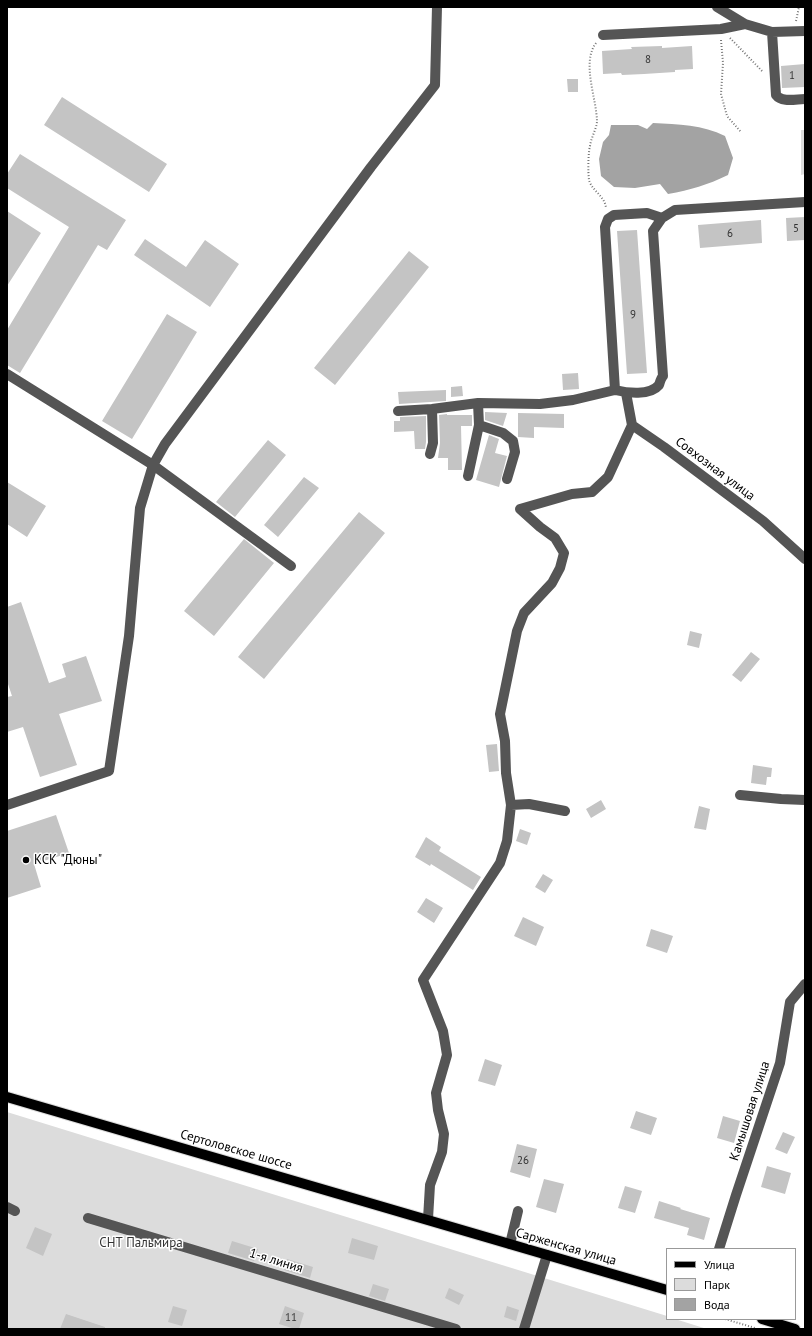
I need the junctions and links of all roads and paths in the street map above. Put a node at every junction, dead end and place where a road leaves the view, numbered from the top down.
1 (437, 7) edge
2 (717, 7) edge
3 (745, 24) junction
4 (721, 29) junction
5 (805, 31) edge
6 (772, 32) junction
7 (603, 35) joint
8 (775, 84) junction
9 (805, 99) edge
10 (741, 132) dead end
11 (805, 202) edge
12 (662, 218) junction
13 (608, 220) junction
14 (7, 374) edge
15 (615, 390) junction
16 (626, 393) junction
17 (478, 403) junction
18 (432, 409) junction
19 (398, 412) dead end
20 (479, 425) junction
21 (632, 425) junction
22 (430, 454) dead end
23 (153, 465) junction
24 (468, 476) dead end
25 (507, 479) dead end
26 (805, 559) edge
27 (291, 566) dead end
28 (740, 795) dead end
29 (805, 800) edge
30 (7, 805) edge
31 (511, 805) junction
32 (565, 811) dead end
33 (805, 984) edge
34 (7, 1097) edge
35 (518, 1211) dead end
36 (88, 1218) dead end
37 (428, 1219) junction
38 (458, 1228) joint
39 (510, 1244) junction
40 (719, 1248) edge
41 (547, 1255) junction
42 (666, 1290) edge
43 (728, 1320) edge
44 (765, 1320) edge
45 (456, 1329) edge
46 (524, 1329) edge
47 (758, 1329) edge
48 (795, 1329) edge

1 - 23 street
2 - 3 street
3 - 4 street
3 - 6 street
4 - 7 street
4 - 8 path
4 - 10 path
5 - 6 street
6 - 8 street
7 - 13 path
8 - 9 street
11 - 12 street
12 - 13 street
12 - 16 street
13 - 15 street
14 - 23 street
15 - 16 street
15 - 17 street
16 - 21 street
17 - 18 street
17 - 20 street
18 - 19 street
18 - 22 street
20 - 24 street
20 - 25 street
21 - 26 street, Совхозная улица
21 - 31 street
23 - 27 street
23 - 30 street
28 - 29 street
31 - 32 street
31 - 37 street
33 - 40 street, Камышовая улица
34 - 37 main road, Сертоловское шоссе
35 - 39 street
36 - 45 street, 1-я линия
37 - 38 main road, Сертоловское шоссе
38 - 39 main road, Сарженская улица
39 - 41 main road, Сарженская улица
41 - 42 main road, Сарженская улица
41 - 46 street
43 - 47 path
44 - 48 main road

